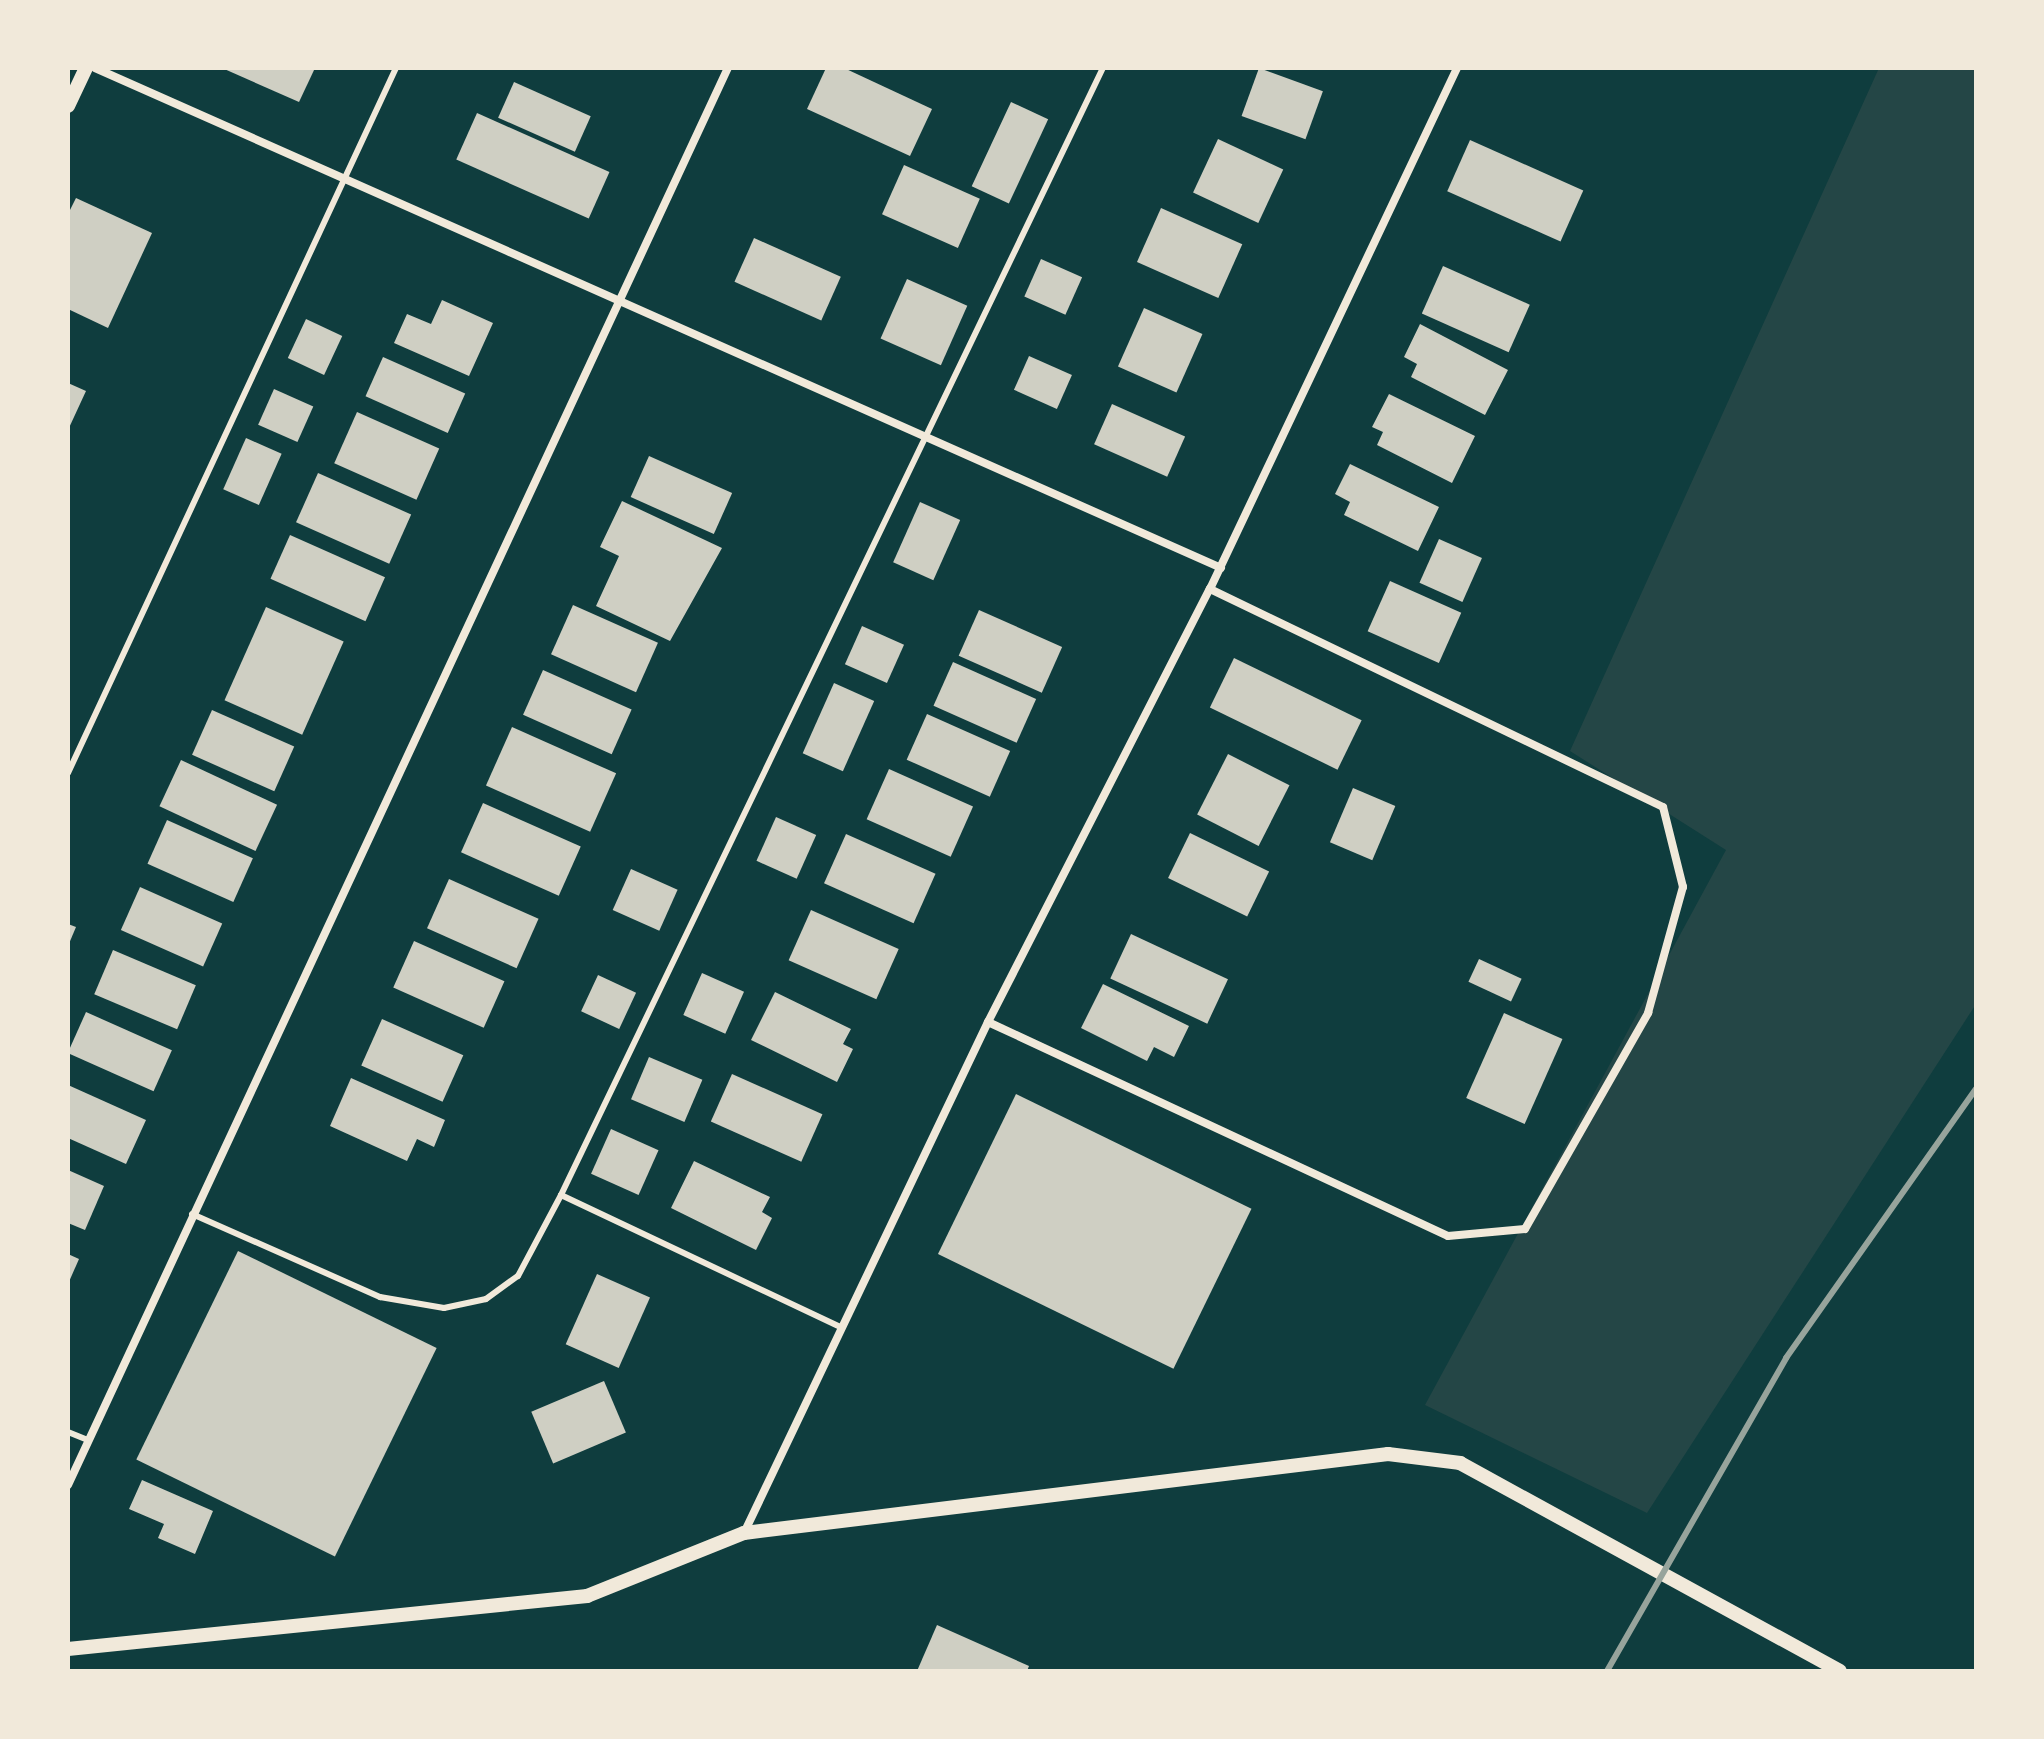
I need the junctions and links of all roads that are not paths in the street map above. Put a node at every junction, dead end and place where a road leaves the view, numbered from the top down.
1 (86, 68) edge
2 (95, 68) edge
3 (396, 68) edge
4 (728, 68) edge
5 (1103, 68) edge
6 (1457, 68) edge
7 (68, 106) edge
8 (342, 178) junction
9 (616, 300) junction
10 (922, 439) junction
11 (1221, 568) junction
12 (1210, 589) junction
13 (68, 773) edge
14 (988, 1022) junction
15 (561, 1195) junction
16 (192, 1214) junction
17 (840, 1327) junction
18 (68, 1432) edge
19 (88, 1440) junction
20 (68, 1485) edge
21 (744, 1533) junction
22 (68, 1649) edge
23 (1840, 1671) edge

1 - 7 street
2 - 8 street
3 - 8 lane
4 - 9 street
5 - 10 lane
6 - 11 street
8 - 9 street
8 - 13 lane
9 - 10 street
9 - 16 street
10 - 11 street
10 - 15 lane
11 - 12 street
12 - 14 street
12 - 14 street
14 - 17 street
15 - 16 lane
15 - 17 lane
16 - 19 street
17 - 21 street
18 - 19 lane
19 - 20 street
21 - 22 street
21 - 23 street

